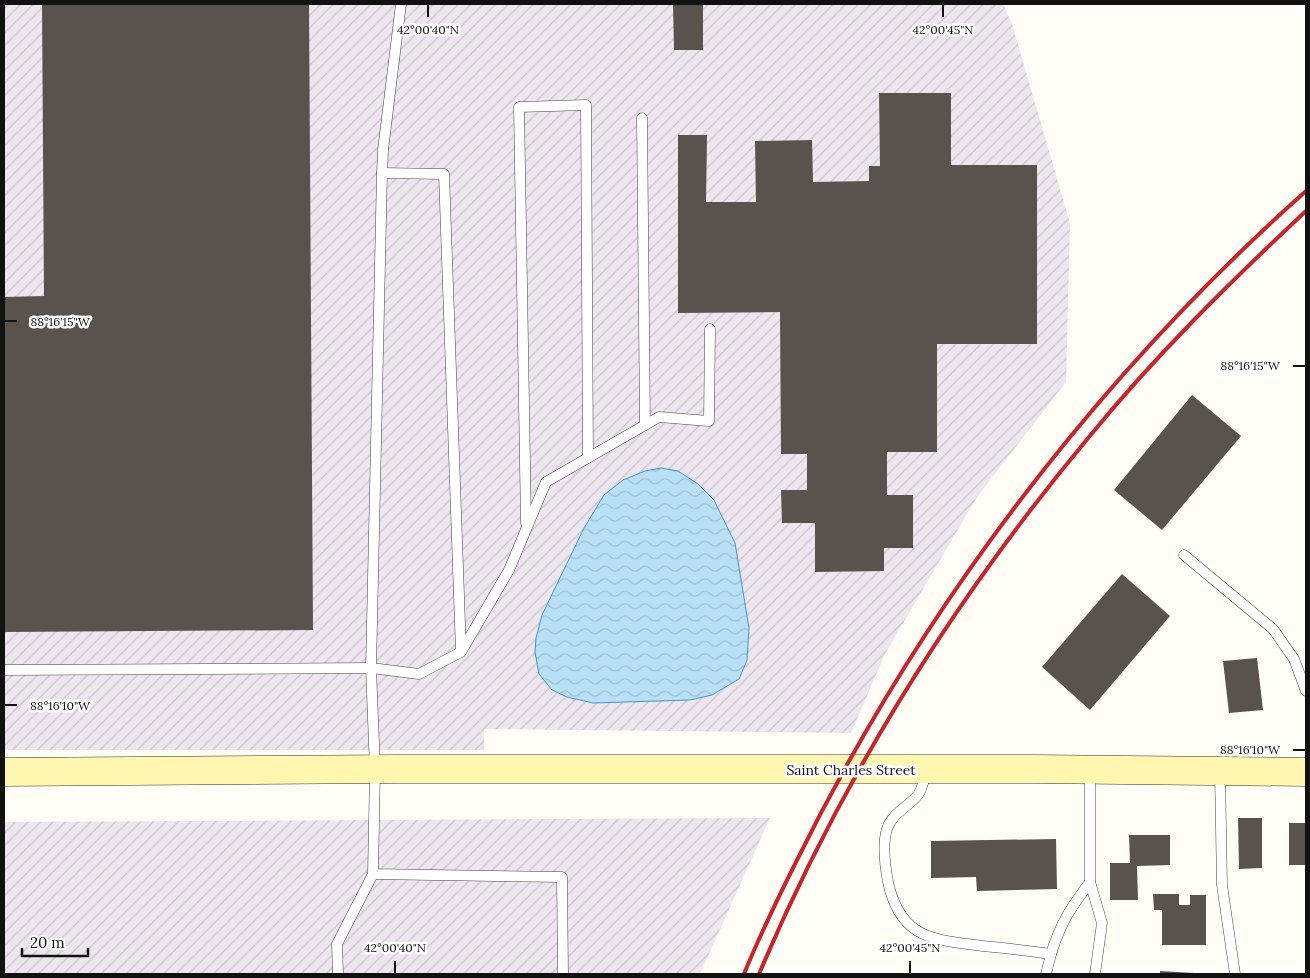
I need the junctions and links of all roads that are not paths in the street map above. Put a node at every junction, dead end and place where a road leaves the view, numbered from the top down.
1 (401, 4) edge
2 (642, 118) dead end
3 (382, 173) junction
4 (710, 329) dead end
5 (645, 425) junction
6 (588, 458) junction
7 (526, 528) junction
8 (1184, 555) dead end
9 (461, 652) junction
10 (371, 668) junction
11 (4, 670) edge
12 (1306, 691) edge
13 (386, 769) junction
14 (927, 770) junction
15 (1090, 770) junction
16 (1220, 771) junction
17 (4, 772) edge
18 (1306, 772) edge
19 (373, 874) junction
20 (1090, 882) junction
21 (1051, 954) junction
22 (338, 974) edge
23 (563, 974) edge
24 (1046, 974) edge
25 (1095, 974) edge
26 (1235, 974) edge

1 - 3 lane
2 - 5 lane
3 - 9 lane
3 - 10 lane
4 - 5 lane
5 - 6 lane
6 - 7 lane
6 - 7 lane
7 - 9 lane
8 - 12 lane
9 - 10 lane
10 - 11 lane
10 - 13 lane
13 - 14 main road, Saint Charles Street
13 - 17 main road, Saint Charles Street
13 - 19 lane
14 - 15 main road, Saint Charles Street
14 - 21 lane
15 - 16 main road, Saint Charles Street
15 - 20 lane
16 - 18 main road, Saint Charles Street
16 - 26 lane
19 - 22 lane
19 - 23 lane
20 - 21 lane
20 - 25 lane
21 - 24 lane

